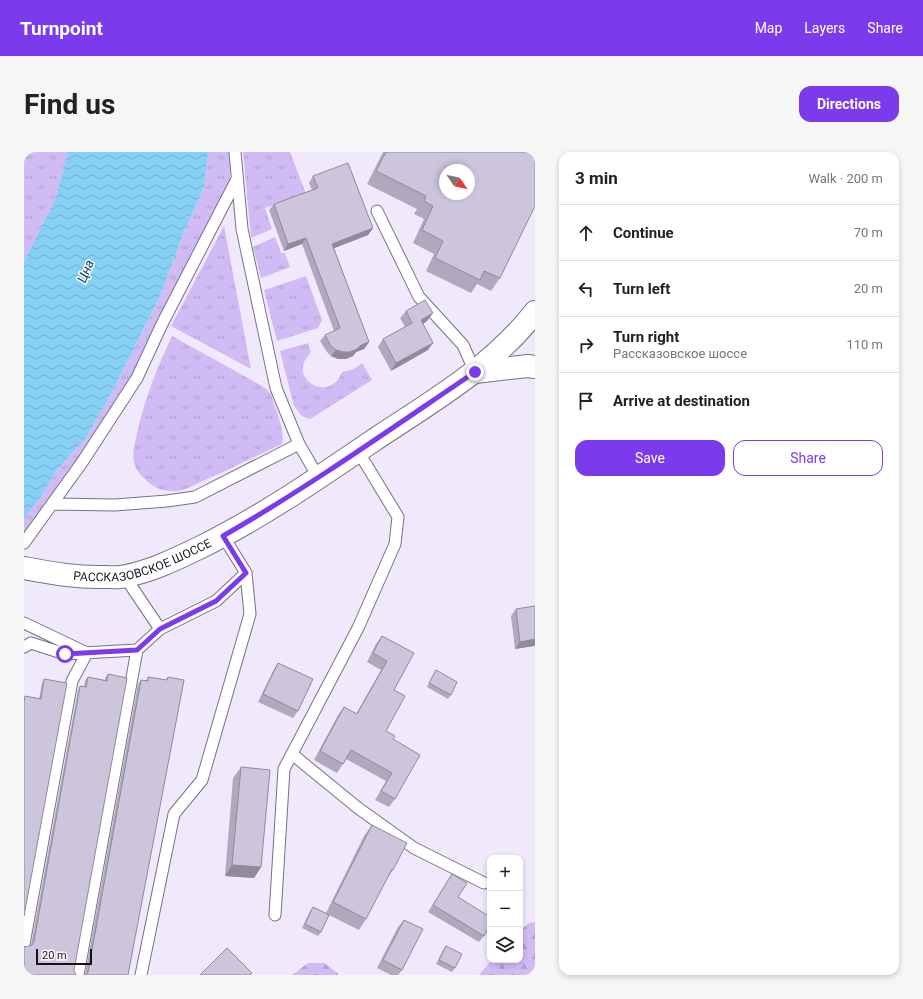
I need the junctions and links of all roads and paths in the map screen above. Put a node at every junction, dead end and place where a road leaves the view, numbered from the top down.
1 (234, 152) edge
2 (237, 179) junction
3 (377, 211) dead end
4 (535, 312) edge
5 (535, 367) edge
6 (475, 372) junction
7 (298, 444) junction
8 (358, 451) junction
9 (318, 477) junction
10 (52, 504) junction
11 (223, 536) junction
12 (24, 543) edge
13 (26, 568) edge
14 (246, 573) junction
15 (125, 577) junction
16 (24, 623) edge
17 (160, 629) junction
18 (24, 647) edge
19 (137, 650) junction
20 (87, 653) junction
21 (292, 754) junction
22 (484, 883) dead end
23 (275, 915) dead end
24 (24, 944) edge
25 (78, 975) edge
26 (141, 975) edge

1 - 2 lane
2 - 7 lane
2 - 10 lane
3 - 6 lane
4 - 6 main road, РАССКАЗОВСКОЕ ШОССЕ
5 - 6 main road
6 - 8 main road, РАССКАЗОВСКОЕ ШОССЕ
7 - 9 lane
7 - 10 lane
8 - 9 main road, РАССКАЗОВСКОЕ ШОССЕ
8 - 21 lane
9 - 11 main road, РАССКАЗОВСКОЕ ШОССЕ
10 - 12 lane
11 - 14 lane
11 - 15 main road, РАССКАЗОВСКОЕ ШОССЕ
13 - 15 main road, РАССКАЗОВСКОЕ ШОССЕ
14 - 17 lane
14 - 26 lane
15 - 17 lane
16 - 20 lane
17 - 19 lane
18 - 20 lane
19 - 20 lane
19 - 25 lane
20 - 24 lane
21 - 22 lane
21 - 23 lane

